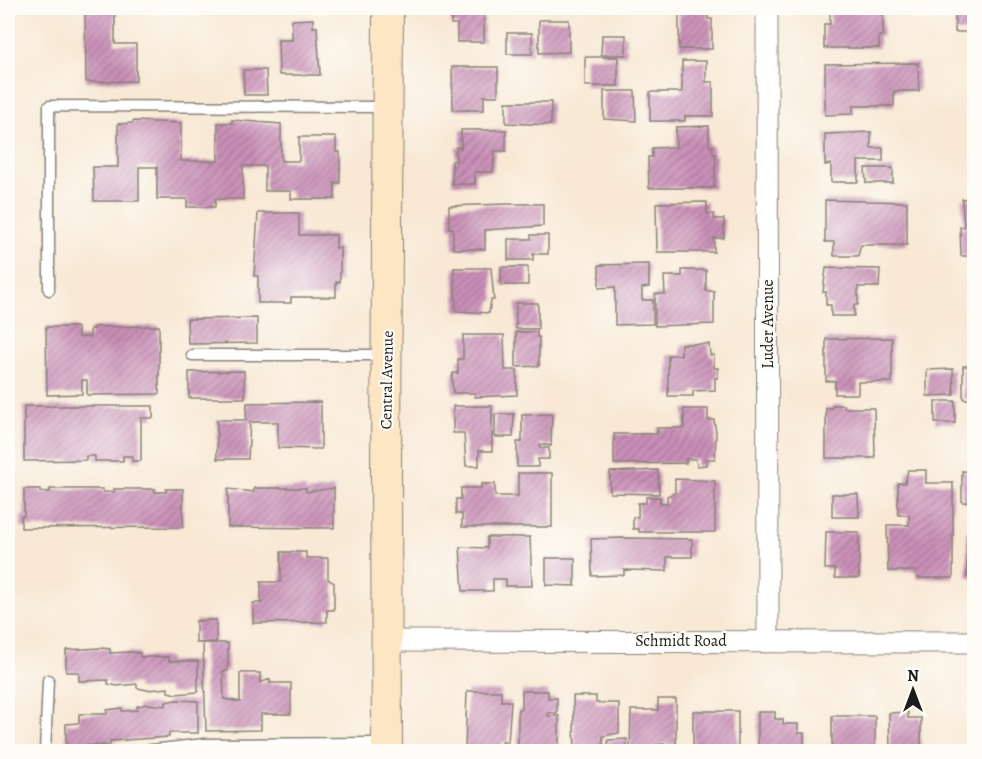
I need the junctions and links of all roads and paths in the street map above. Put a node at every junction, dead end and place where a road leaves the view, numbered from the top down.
1 (388, 8) edge
2 (768, 8) edge
3 (388, 107) junction
4 (49, 290) dead end
5 (387, 355) junction
6 (192, 356) dead end
7 (387, 641) junction
8 (768, 641) junction
9 (975, 642) edge
10 (48, 680) dead end
11 (387, 747) edge
12 (45, 752) edge
13 (134, 752) edge

1 - 3 street, Central Avenue
2 - 8 street, Luder Avenue
3 - 4 lane
3 - 5 street, Central Avenue
5 - 6 lane
5 - 7 street, Central Avenue
7 - 8 street, Schmidt Road
7 - 11 street, Central Avenue
8 - 9 street, Schmidt Road
10 - 12 lane
11 - 13 lane

